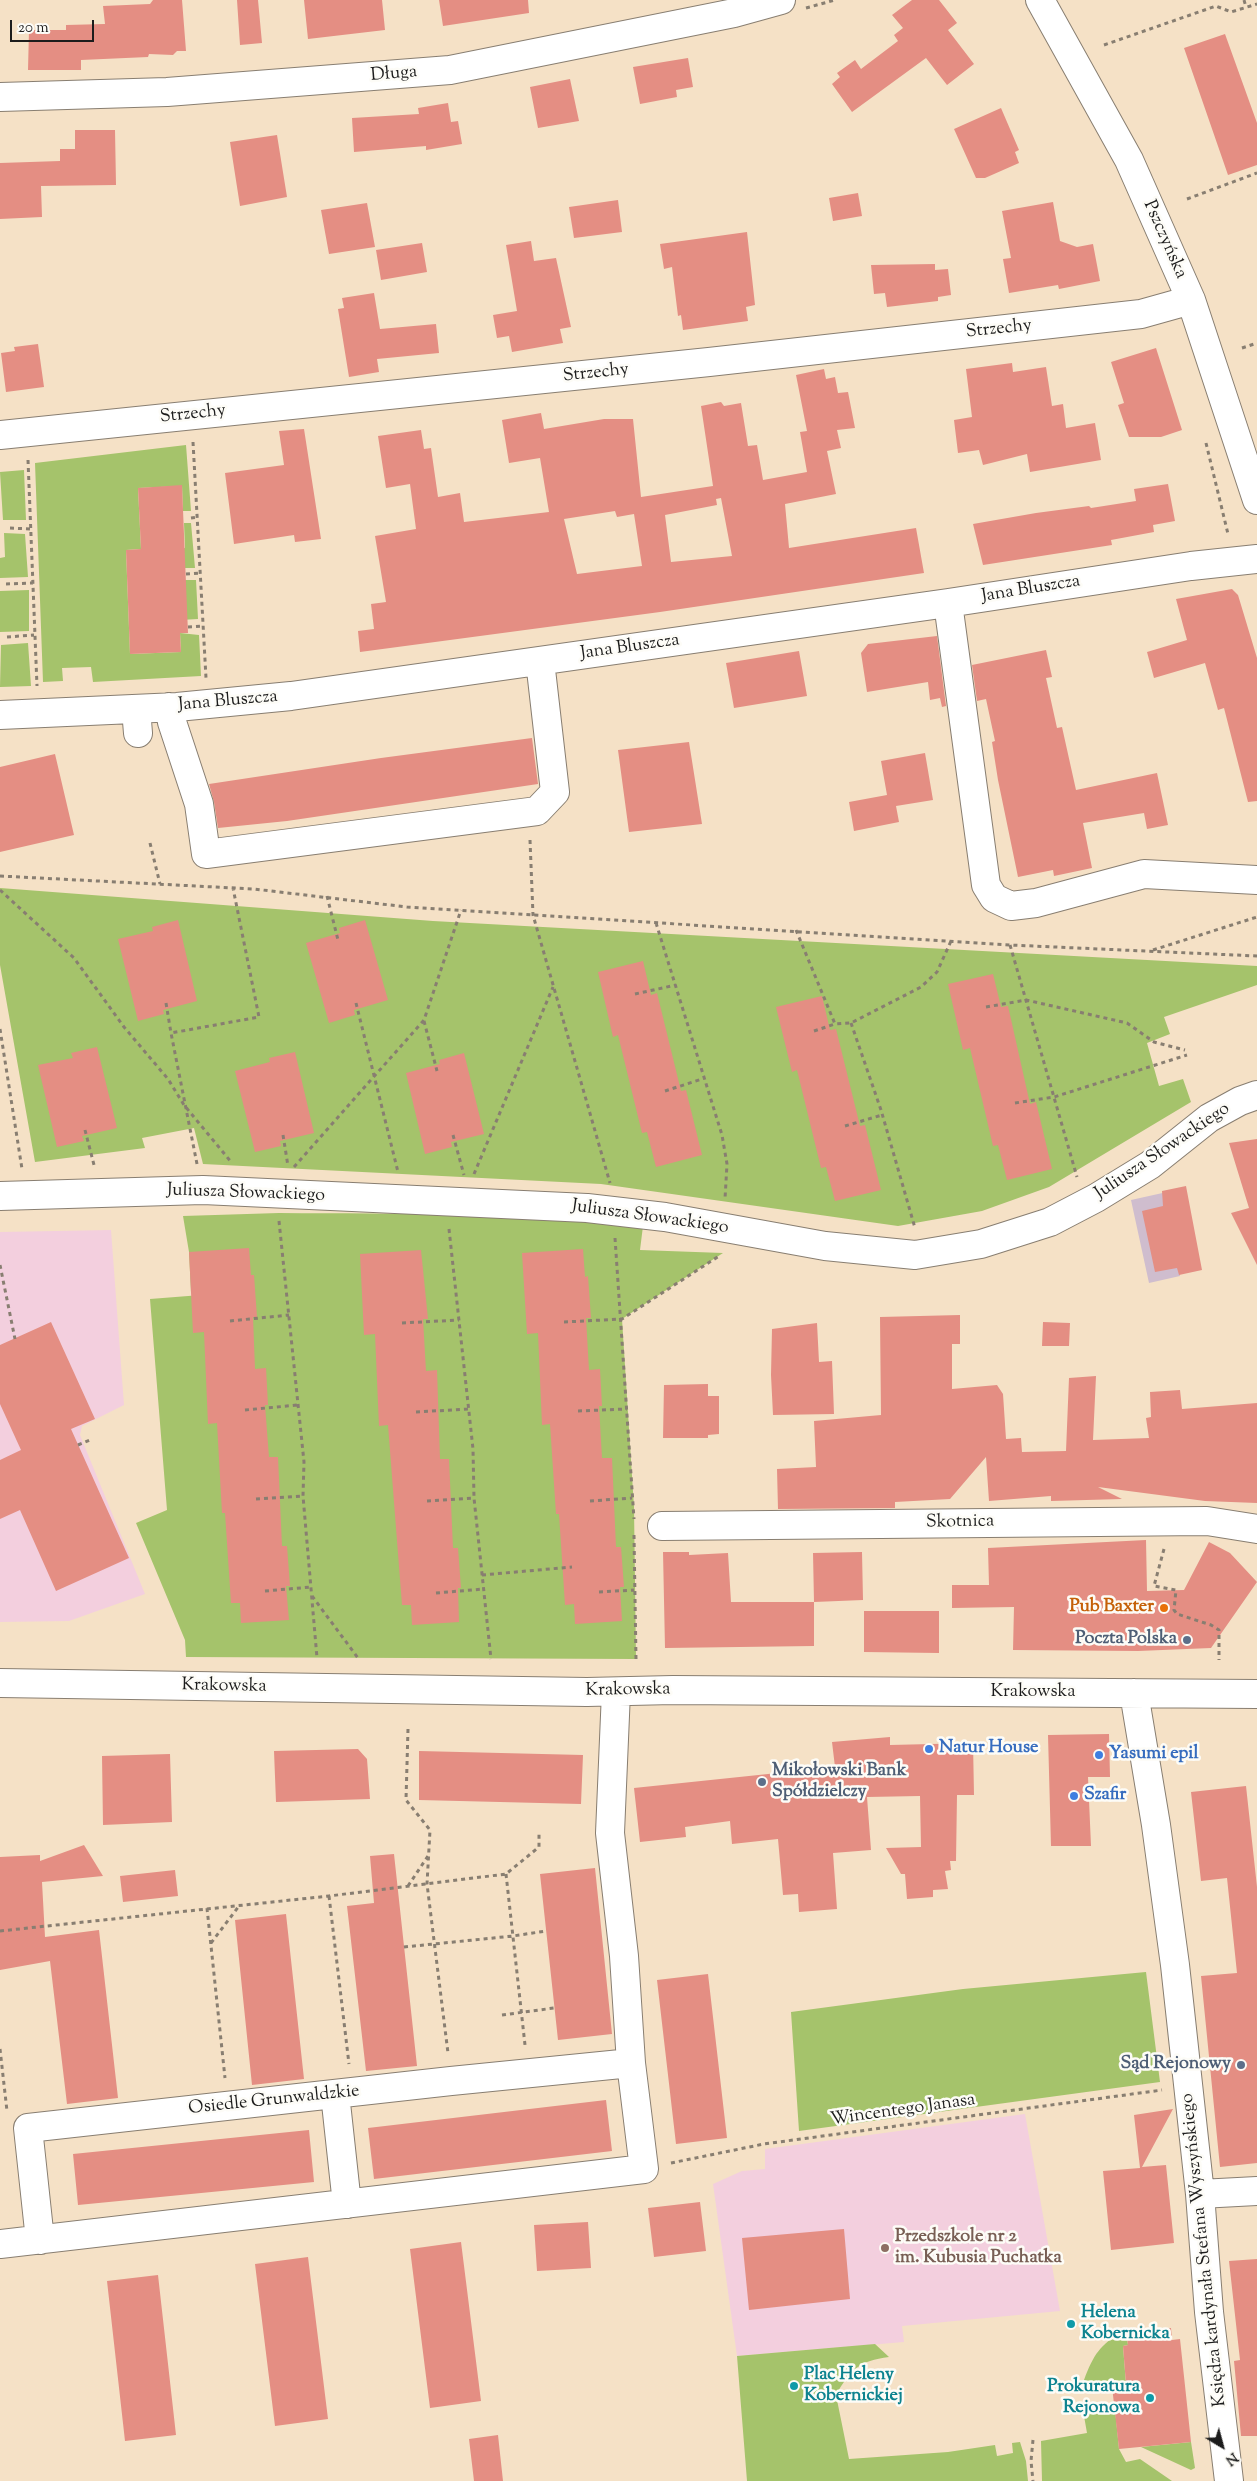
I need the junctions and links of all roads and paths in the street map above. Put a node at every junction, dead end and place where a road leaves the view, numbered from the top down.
1 (781, 0) edge
2 (1040, 0) edge
3 (1244, 0) edge
4 (1257, 4) edge
5 (1246, 7) junction
6 (1104, 45) dead end
7 (0, 97) edge
8 (1257, 174) edge
9 (1187, 198) dead end
10 (1190, 300) junction
11 (1257, 343) edge
12 (1242, 348) dead end
13 (0, 435) edge
14 (1206, 441) dead end
15 (194, 453) dead end
16 (29, 471) dead end
17 (1256, 497) edge
18 (198, 516) junction
19 (191, 518) dead end
20 (10, 528) dead end
21 (31, 529) junction
22 (1229, 543) dead end
23 (1257, 559) edge
24 (201, 573) junction
25 (186, 574) dead end
26 (33, 582) junction
27 (6, 584) dead end
28 (948, 603) junction
29 (203, 626) junction
30 (188, 627) dead end
31 (34, 635) junction
32 (7, 637) dead end
33 (540, 661) junction
34 (206, 681) dead end
35 (38, 692) dead end
36 (169, 707) junction
37 (0, 715) edge
38 (528, 812) junction
39 (150, 843) dead end
40 (0, 876) edge
41 (1257, 880) edge
42 (160, 884) junction
43 (232, 888) junction
44 (0, 890) edge
45 (327, 896) junction
46 (461, 910) junction
47 (533, 915) junction
48 (1257, 917) edge
49 (656, 923) junction
50 (796, 930) junction
51 (338, 940) dead end
52 (951, 941) junction
53 (1010, 945) junction
54 (1150, 951) junction
55 (1257, 956) edge
56 (676, 985) junction
57 (554, 986) junction
58 (635, 994) dead end
59 (1026, 1000) junction
60 (166, 1003) dead end
61 (356, 1003) dead end
62 (986, 1007) dead end
63 (424, 1020) junction
64 (852, 1023) junction
65 (835, 1024) junction
66 (0, 1029) edge
67 (814, 1030) dead end
68 (171, 1034) junction
69 (1185, 1050) dead end
70 (1187, 1055) dead end
71 (437, 1071) dead end
72 (374, 1076) junction
73 (704, 1078) junction
74 (665, 1091) dead end
75 (1257, 1095) edge
76 (1054, 1097) junction
77 (1015, 1104) dead end
78 (184, 1105) junction
79 (882, 1115) junction
80 (844, 1126) dead end
81 (85, 1130) dead end
82 (283, 1135) dead end
83 (454, 1135) dead end
84 (198, 1168) dead end
85 (95, 1170) dead end
86 (237, 1170) dead end
87 (23, 1172) dead end
88 (399, 1177) dead end
89 (1078, 1180) dead end
90 (465, 1181) dead end
91 (470, 1181) dead end
92 (276, 1194) junction
93 (0, 1196) edge
94 (446, 1201) junction
95 (613, 1210) junction
96 (724, 1228) junction
97 (915, 1230) dead end
98 (0, 1265) edge
99 (289, 1315) junction
100 (622, 1319) junction
101 (459, 1320) junction
102 (230, 1321) dead end
103 (564, 1322) dead end
104 (402, 1323) dead end
105 (14, 1339) dead end
106 (298, 1405) junction
107 (469, 1409) junction
108 (626, 1409) junction
109 (245, 1410) dead end
110 (578, 1411) dead end
111 (416, 1412) dead end
112 (90, 1440) dead end
113 (78, 1445) dead end
114 (303, 1496) junction
115 (474, 1498) junction
116 (632, 1498) junction
117 (256, 1500) dead end
118 (590, 1500) dead end
119 (427, 1502) dead end
120 (662, 1526) dead end
121 (1257, 1529) edge
122 (1165, 1543) dead end
123 (572, 1567) dead end
124 (482, 1574) junction
125 (311, 1586) junction
126 (484, 1589) junction
127 (634, 1590) junction
128 (265, 1591) dead end
129 (599, 1592) dead end
130 (436, 1593) dead end
131 (312, 1596) junction
132 (317, 1658) dead end
133 (358, 1658) dead end
134 (491, 1659) dead end
135 (636, 1659) dead end
136 (1219, 1660) dead end
137 (0, 1684) edge
138 (616, 1692) junction
139 (1134, 1693) junction
140 (1257, 1694) edge
141 (408, 1729) dead end
142 (539, 1832) dead end
143 (428, 1855) junction
144 (506, 1874) junction
145 (426, 1884) junction
146 (408, 1886) junction
147 (330, 1896) junction
148 (240, 1906) junction
149 (207, 1908) junction
150 (0, 1931) edge
151 (546, 1931) dead end
152 (513, 1936) junction
153 (211, 1944) junction
154 (434, 1944) junction
155 (404, 1947) dead end
156 (554, 2008) dead end
157 (522, 2013) junction
158 (502, 2015) dead end
159 (631, 2063) junction
160 (528, 2073) junction
161 (451, 2081) junction
162 (1168, 2089) dead end
163 (343, 2093) junction
164 (228, 2106) junction
165 (644, 2169) junction
166 (1257, 2191) edge
167 (1200, 2194) junction
168 (348, 2204) junction
169 (40, 2240) junction
170 (0, 2244) edge
171 (1033, 2440) dead end
172 (1033, 2481) edge
173 (1229, 2481) edge

1 - 7 street, Długa
2 - 10 street, Pszczyńska
3 - 5 path
4 - 5 path
5 - 6 path
8 - 9 path
10 - 13 street, Strzechy
10 - 17 street, Pszczyńska
11 - 12 path
14 - 22 path
15 - 18 path
16 - 21 path
18 - 19 path
18 - 24 path
20 - 21 path
21 - 26 path
23 - 28 street, Jana Bluszcza
24 - 25 path
24 - 29 path
26 - 27 path
26 - 31 path
28 - 33 street, Jana Bluszcza
28 - 41 street
29 - 30 path
29 - 34 path
31 - 32 path
31 - 35 path
33 - 36 street, Jana Bluszcza
33 - 38 street
36 - 37 street, Jana Bluszcza
36 - 38 street
38 - 47 path
39 - 42 path
40 - 42 path
42 - 43 path
43 - 45 path
43 - 68 path
44 - 78 path
45 - 46 path
45 - 51 path
46 - 47 path
46 - 63 path
47 - 49 path
47 - 57 path
48 - 54 path
49 - 50 path
49 - 56 path
50 - 52 path
50 - 65 path
52 - 53 path
52 - 64 path
53 - 54 path
53 - 59 path
54 - 55 path
56 - 58 path
56 - 73 path
57 - 91 path
57 - 95 path
59 - 62 path
59 - 69 path
59 - 76 path
60 - 68 path
61 - 72 path
63 - 71 path
63 - 72 path
64 - 65 path
64 - 79 path
65 - 67 path
66 - 87 path
68 - 78 path
70 - 76 path
72 - 82 path
72 - 88 path
73 - 74 path
73 - 96 path
75 - 96 street, Juliusza Słowackiego
76 - 77 path
76 - 89 path
78 - 84 path
78 - 86 path
79 - 80 path
79 - 97 path
81 - 85 path
83 - 90 path
92 - 93 street, Juliusza Słowackiego
92 - 94 street, Juliusza Słowackiego
92 - 99 path
94 - 95 street, Juliusza Słowackiego
94 - 101 path
95 - 96 street, Juliusza Słowackiego
95 - 100 path
96 - 100 path
98 - 105 path
99 - 102 path
99 - 106 path
100 - 103 path
100 - 108 path
101 - 104 path
101 - 107 path
106 - 109 path
106 - 114 path
107 - 111 path
107 - 115 path
108 - 110 path
108 - 116 path
112 - 113 path
114 - 117 path
114 - 125 path
115 - 119 path
115 - 124 path
116 - 118 path
116 - 127 path
120 - 121 street, Skotnica
122 - 136 path
123 - 124 path
124 - 126 path
125 - 128 path
125 - 131 path
126 - 130 path
126 - 134 path
127 - 129 path
127 - 135 path
131 - 132 path
131 - 133 path
137 - 138 street, Krakowska
138 - 139 street, Krakowska
138 - 159 street
139 - 140 street, Krakowska
139 - 167 street, Księdza kardynała Stefana Wyszyńskiego
141 - 143 path
142 - 144 path
143 - 145 path
143 - 146 path
144 - 145 path
144 - 152 path
145 - 146 path
145 - 154 path
146 - 147 path
147 - 148 path
147 - 163 path
148 - 149 path
148 - 153 path
149 - 150 path
149 - 153 path
151 - 152 path
152 - 154 path
152 - 157 path
153 - 164 path
154 - 155 path
154 - 161 path
156 - 157 path
157 - 158 path
157 - 160 path
159 - 160 street, Osiedle Grunwaldzkie
159 - 165 street
160 - 161 street, Osiedle Grunwaldzkie
161 - 163 street, Osiedle Grunwaldzkie
162 - 165 path, Wincentego Janasa
163 - 164 street, Osiedle Grunwaldzkie
163 - 168 street
164 - 169 street, Osiedle Grunwaldzkie
165 - 168 street
166 - 167 street
167 - 173 street, Księdza kardynała Stefana Wyszyńskiego
168 - 169 street
169 - 170 street
171 - 172 path

